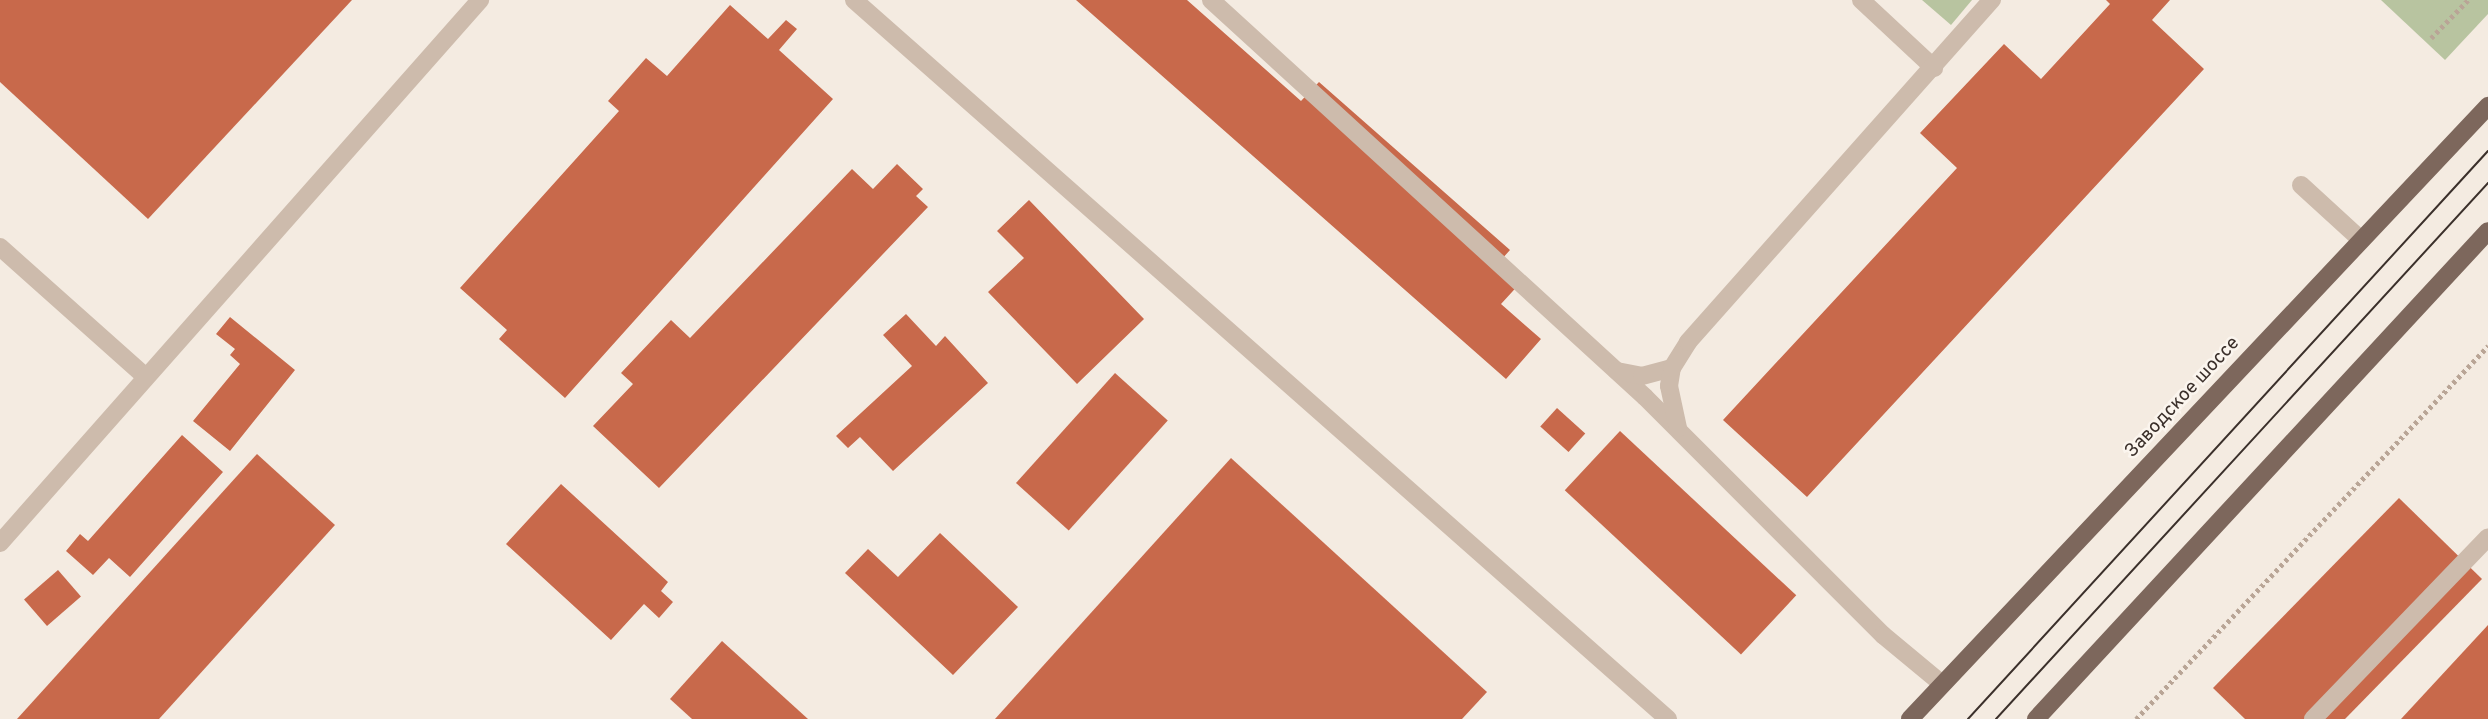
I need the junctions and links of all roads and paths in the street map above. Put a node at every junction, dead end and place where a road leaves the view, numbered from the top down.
1 (480, 0) edge
2 (854, 0) edge
3 (1211, 0) edge
4 (1861, 0) edge
5 (1992, 0) edge
6 (2468, 0) edge
7 (2431, 38) dead end
8 (1934, 68) junction
9 (2488, 106) edge
10 (2301, 185) dead end
11 (2488, 231) edge
12 (2361, 240) junction
13 (0, 247) edge
14 (2488, 346) edge
15 (1672, 368) junction
16 (1617, 371) junction
17 (146, 377) junction
18 (1679, 431) junction
19 (2488, 537) edge
20 (0, 542) edge
21 (1941, 684) junction
22 (1668, 719) edge
23 (1910, 719) edge
24 (2036, 719) edge
25 (2136, 719) edge
26 (2312, 719) edge

1 - 17 street
2 - 22 street
3 - 16 street
4 - 8 street
5 - 8 street
6 - 7 path
8 - 15 street
9 - 12 main road, Заводское шоссе
10 - 12 street
11 - 24 main road
12 - 21 main road, Заводское шоссе
13 - 17 street
14 - 25 path
15 - 16 street
15 - 18 street
16 - 18 street
17 - 20 street
18 - 21 street
19 - 26 street
21 - 23 main road, Заводское шоссе

